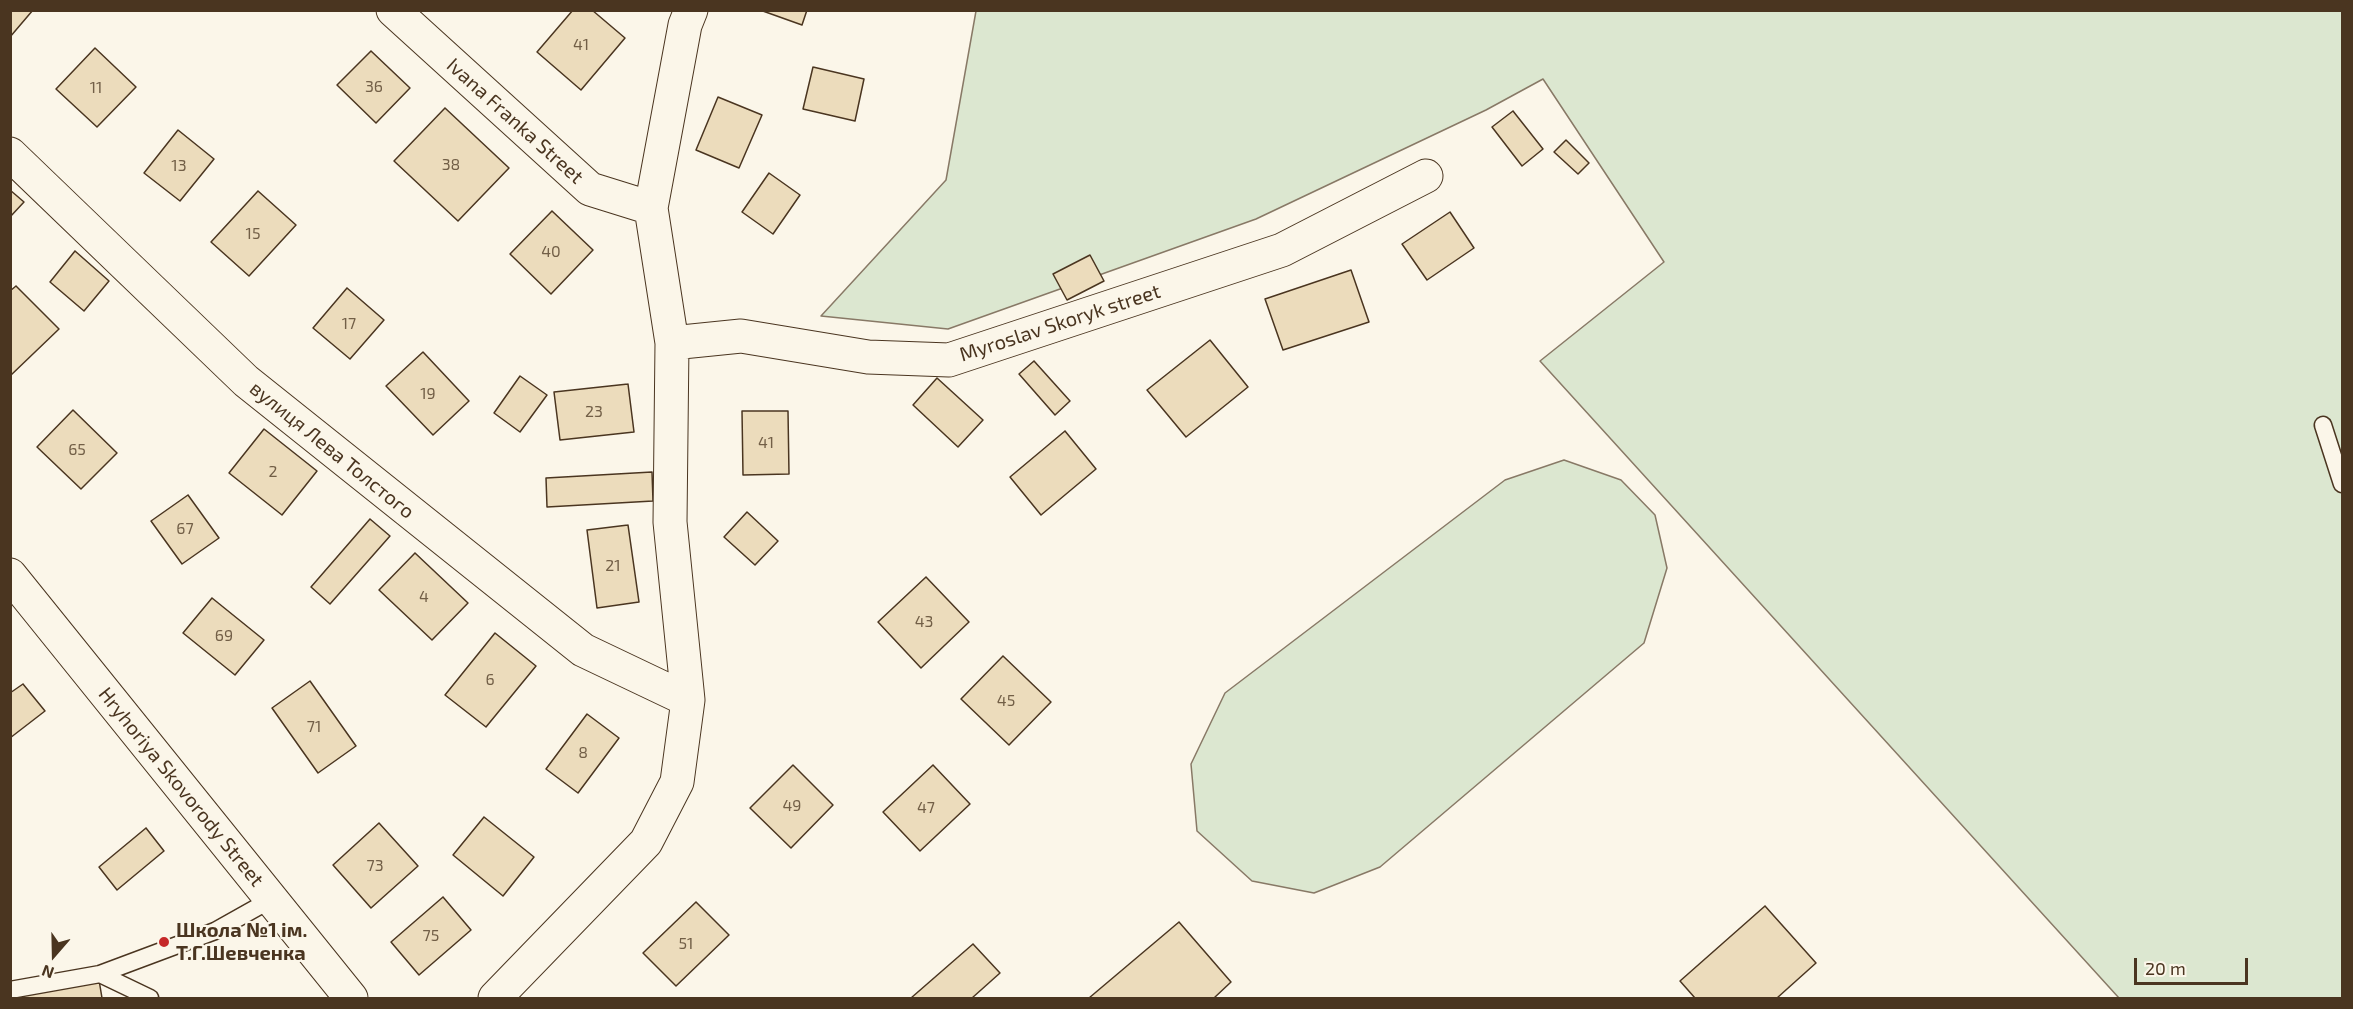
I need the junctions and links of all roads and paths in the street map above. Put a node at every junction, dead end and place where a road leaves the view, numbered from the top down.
1 (393, 10) edge
2 (690, 10) edge
3 (10, 154) edge
4 (1426, 176) dead end
5 (651, 208) junction
6 (672, 343) junction
7 (2323, 425) dead end
8 (2343, 484) edge
9 (10, 575) edge
10 (688, 700) junction
11 (272, 899) junction
12 (100, 974) junction
13 (10, 990) edge
14 (150, 999) edge
15 (351, 999) edge
16 (495, 999) edge

1 - 5 street, Ivana Franka Street
2 - 5 street
3 - 10 street, вулиця Лева Толстого
4 - 6 street, Myroslav Skoryk street
5 - 6 street
6 - 10 street
7 - 8 lane
9 - 11 street, Hryhoriya Skovorody Street
10 - 16 street
11 - 12 lane
11 - 15 street, Hryhoriya Skovorody Street
12 - 13 lane
12 - 14 lane

